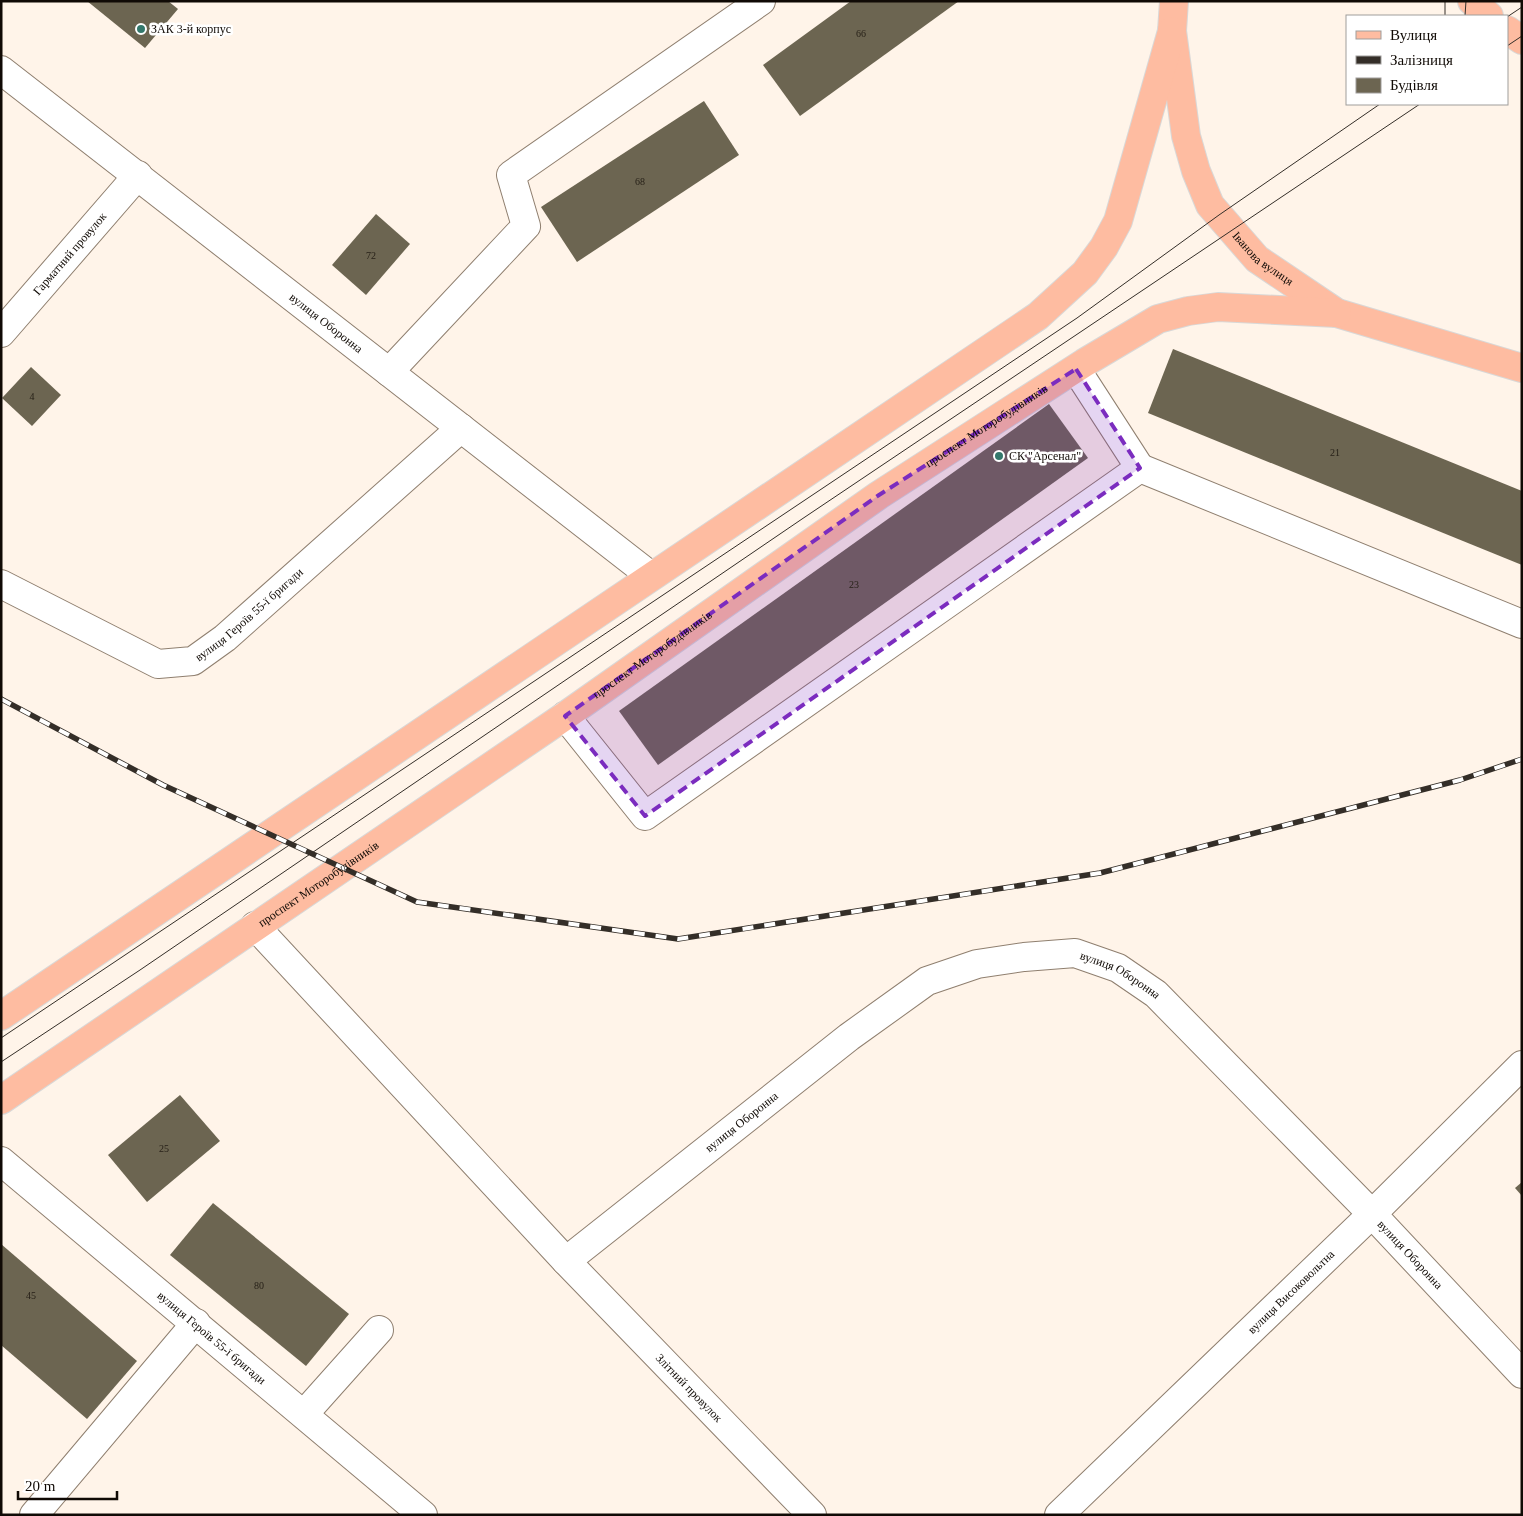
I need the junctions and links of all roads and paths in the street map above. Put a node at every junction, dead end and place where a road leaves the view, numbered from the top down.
1 (761, 1) edge
2 (1174, 1) edge
3 (1472, 1) edge
4 (1488, 15) edge
5 (1172, 30) junction
6 (1508, 31) edge
7 (1522, 40) edge
8 (1, 70) edge
9 (138, 176) junction
10 (1337, 313) junction
11 (1, 333) edge
12 (1522, 368) edge
13 (1076, 369) junction
14 (389, 372) junction
15 (461, 428) junction
16 (1140, 468) junction
17 (651, 576) junction
18 (1, 584) edge
19 (1522, 624) edge
20 (565, 716) junction
21 (255, 926) junction
22 (1, 1016) edge
23 (1522, 1065) edge
24 (1, 1100) edge
25 (1, 1161) edge
26 (1372, 1214) junction
27 (566, 1262) junction
28 (196, 1323) junction
29 (379, 1330) dead end
30 (1522, 1374) edge
31 (304, 1414) junction
32 (34, 1515) edge
33 (423, 1515) edge
34 (812, 1515) edge
35 (1059, 1515) edge

1 - 14 street
2 - 5 main road, Іванова вулиця
3 - 4 main road
5 - 10 main road, Іванова вулиця
5 - 17 main road
6 - 7 main road
8 - 9 street, вулиця Оборонна
9 - 11 street, Гарматний провулок
9 - 14 street, вулиця Оборонна
10 - 12 main road, Іванова вулиця
10 - 13 main road, проспект Моторобудівників
13 - 16 street
13 - 20 main road, проспект Моторобудівників
14 - 15 street, вулиця Оборонна
15 - 17 street, вулиця Оборонна
15 - 18 street, вулиця Героїв 55-ї бригади
16 - 19 street
16 - 20 street
17 - 22 main road
20 - 21 main road, проспект Моторобудівників
21 - 24 main road, проспект Моторобудівників
21 - 27 street, Злітний провулок
23 - 26 street, вулиця Високовольтна
25 - 28 street, вулиця Героїв 55-ї бригади
26 - 27 street, вулиця Оборонна
26 - 30 street, вулиця Оборонна
26 - 35 street, вулиця Високовольтна
27 - 34 street, Злітний провулок
28 - 31 street, вулиця Героїв 55-ї бригади
28 - 32 street
29 - 31 street
31 - 33 street, вулиця Героїв 55-ї бригади

